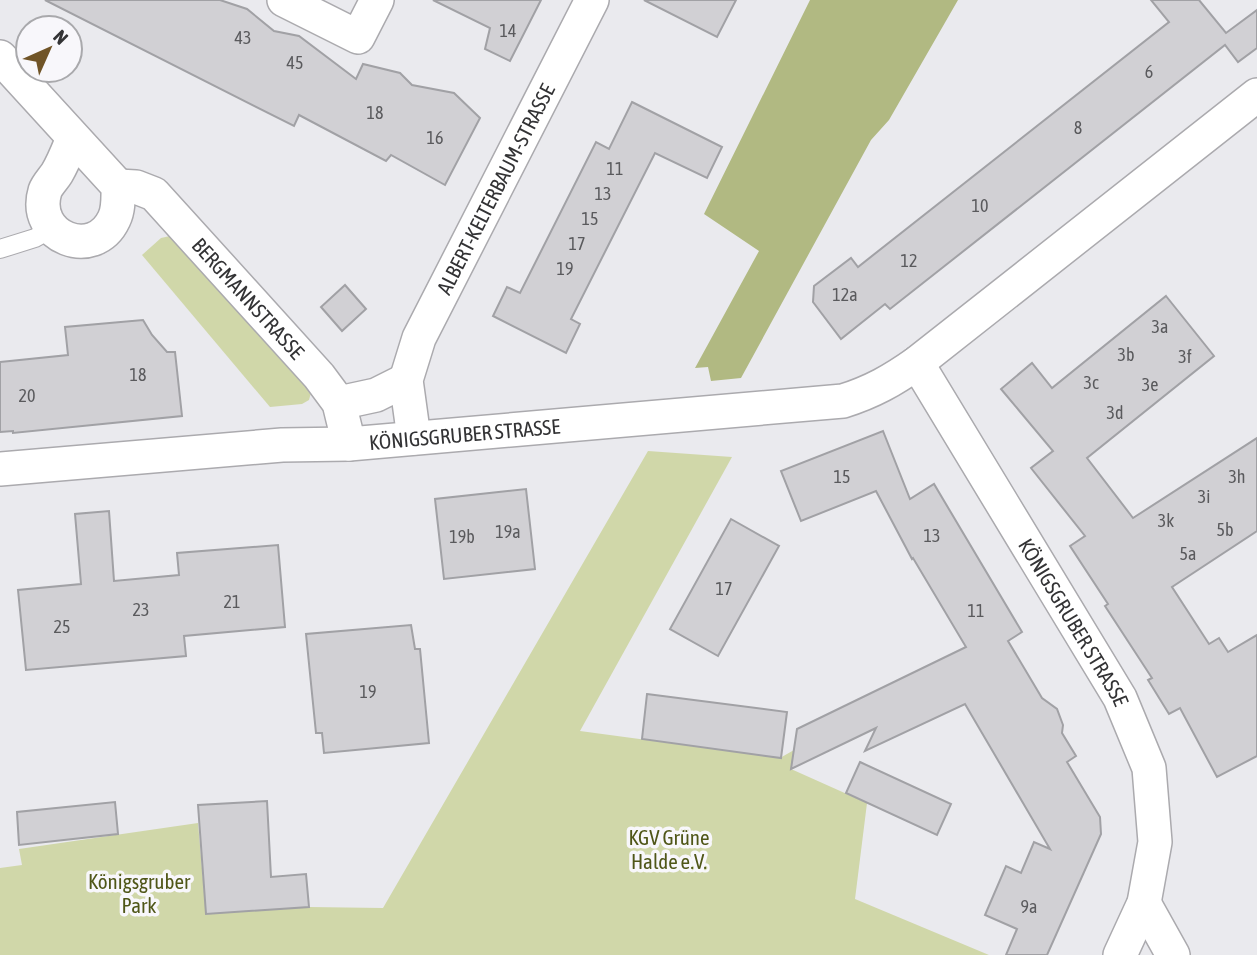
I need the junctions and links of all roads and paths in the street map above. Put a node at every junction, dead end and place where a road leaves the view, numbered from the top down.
1 (284, 0) edge
2 (377, 0) edge
3 (592, 0) edge
4 (0, 57) edge
5 (1257, 95) edge
6 (73, 138) junction
7 (118, 186) junction
8 (51, 229) junction
9 (0, 249) edge
10 (917, 363) junction
11 (405, 380) junction
12 (339, 403) junction
13 (414, 438) junction
14 (349, 444) junction
15 (0, 469) edge
16 (1144, 903) junction
17 (1120, 955) edge
18 (1172, 955) edge

1 - 2 street
3 - 11 street, ALBERT-KELTERBAUM-STRASSE
4 - 6 street
5 - 10 street, KÖNIGSGRUBER STRASSE
6 - 7 street
6 - 8 street
7 - 8 street
7 - 12 street, BERGMANNSTRASSE
8 - 9 lane
10 - 13 street, KÖNIGSGRUBER STRASSE
10 - 16 street, KÖNIGSGRUBER STRASSE
11 - 12 street
11 - 13 street, ALBERT-KELTERBAUM-STRASSE
12 - 14 street, BERGMANNSTRASSE
13 - 14 street, KÖNIGSGRUBER STRASSE
14 - 15 street, KÖNIGSGRUBER STRASSE
16 - 17 street, KÖNIGSGRUBER STRASSE
16 - 18 street

